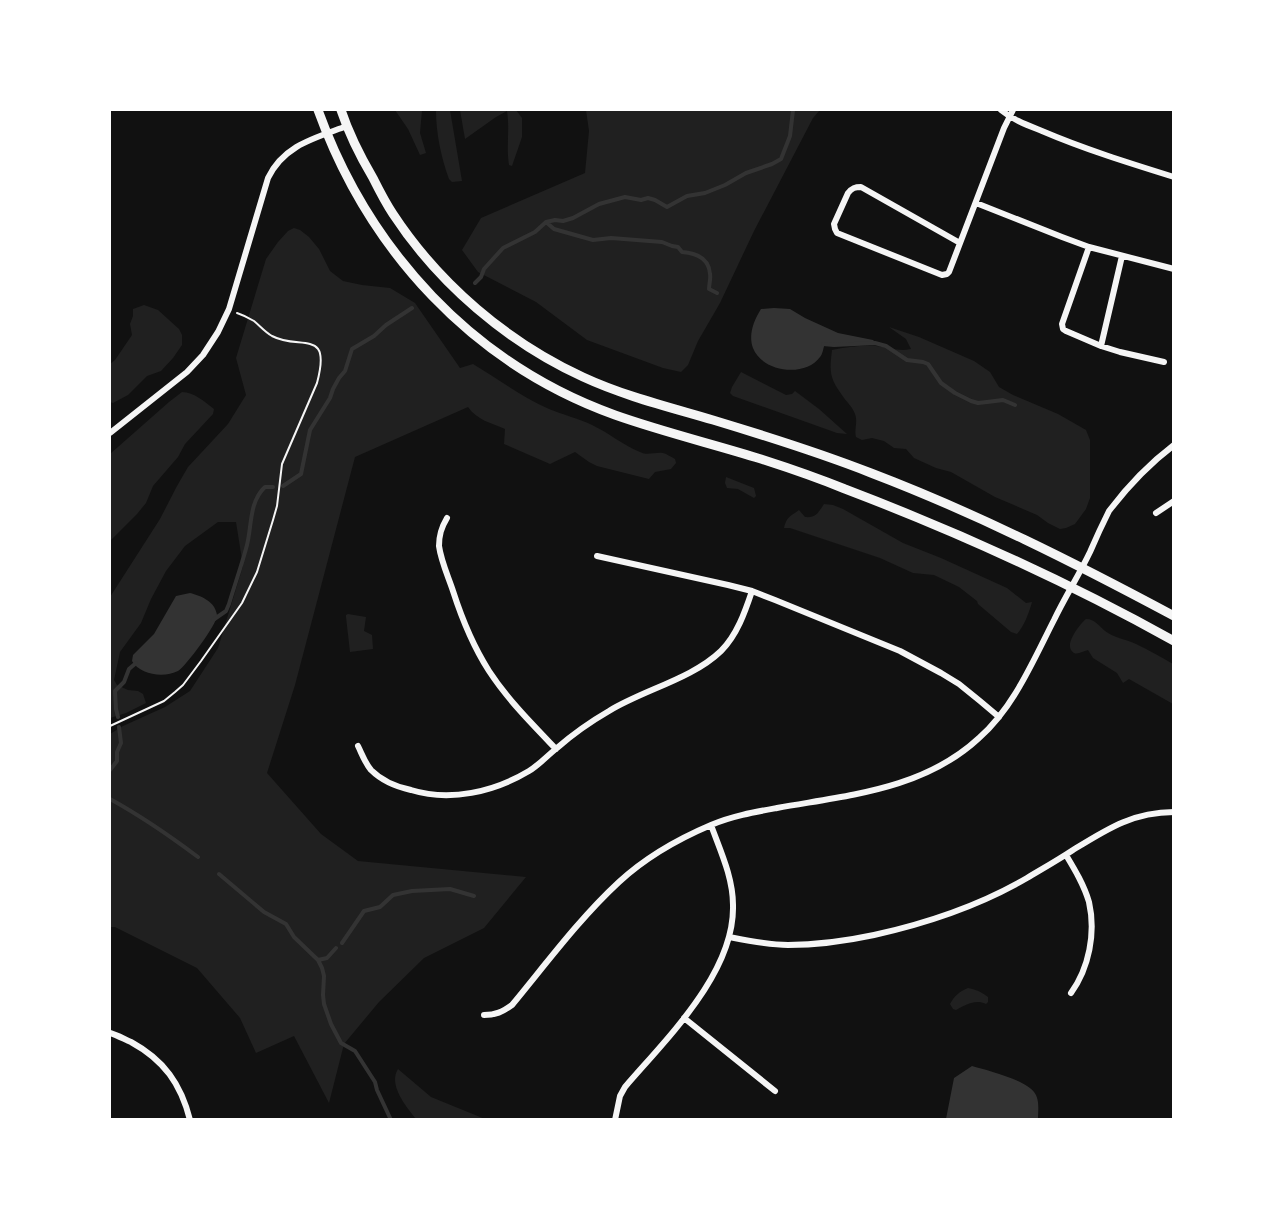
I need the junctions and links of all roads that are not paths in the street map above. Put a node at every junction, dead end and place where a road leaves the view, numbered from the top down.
1 (318, 110) edge
2 (341, 110) edge
3 (1000, 110) edge
4 (1013, 110) edge
5 (1010, 117) junction
6 (347, 126) junction
7 (326, 134) junction
8 (1173, 177) edge
9 (976, 203) junction
10 (960, 243) junction
11 (1089, 247) junction
12 (1122, 256) junction
13 (1173, 269) edge
14 (1101, 346) junction
15 (1164, 362) dead end
16 (110, 433) edge
17 (1173, 445) edge
18 (1173, 501) edge
19 (1156, 513) dead end
20 (447, 518) dead end
21 (597, 556) dead end
22 (1080, 571) junction
23 (1071, 587) junction
24 (752, 591) junction
25 (1173, 616) edge
26 (1173, 641) edge
27 (999, 717) junction
28 (358, 746) dead end
29 (556, 749) junction
30 (1173, 812) edge
31 (711, 825) junction
32 (1066, 855) junction
33 (729, 937) junction
34 (1071, 993) dead end
35 (484, 1015) dead end
36 (684, 1018) junction
37 (110, 1033) edge
38 (775, 1091) dead end
39 (190, 1119) edge
40 (615, 1119) edge

1 - 7 main road
2 - 6 main road
3 - 5 street
4 - 5 street
5 - 8 street
5 - 9 street
6 - 7 street
6 - 22 main road
7 - 16 street
7 - 23 main road
9 - 10 street
9 - 11 street
10 - 10 street
11 - 12 street
11 - 14 street
12 - 13 street
12 - 14 street
14 - 15 street
17 - 22 street
18 - 19 street
20 - 29 street
21 - 24 street
22 - 23 street
22 - 25 main road
23 - 26 main road
23 - 27 street
24 - 27 street
24 - 29 street
27 - 31 street
28 - 29 street
30 - 32 street
31 - 33 street
31 - 35 street
32 - 33 street
32 - 34 street
33 - 36 street
36 - 38 street
36 - 40 street
37 - 39 street

